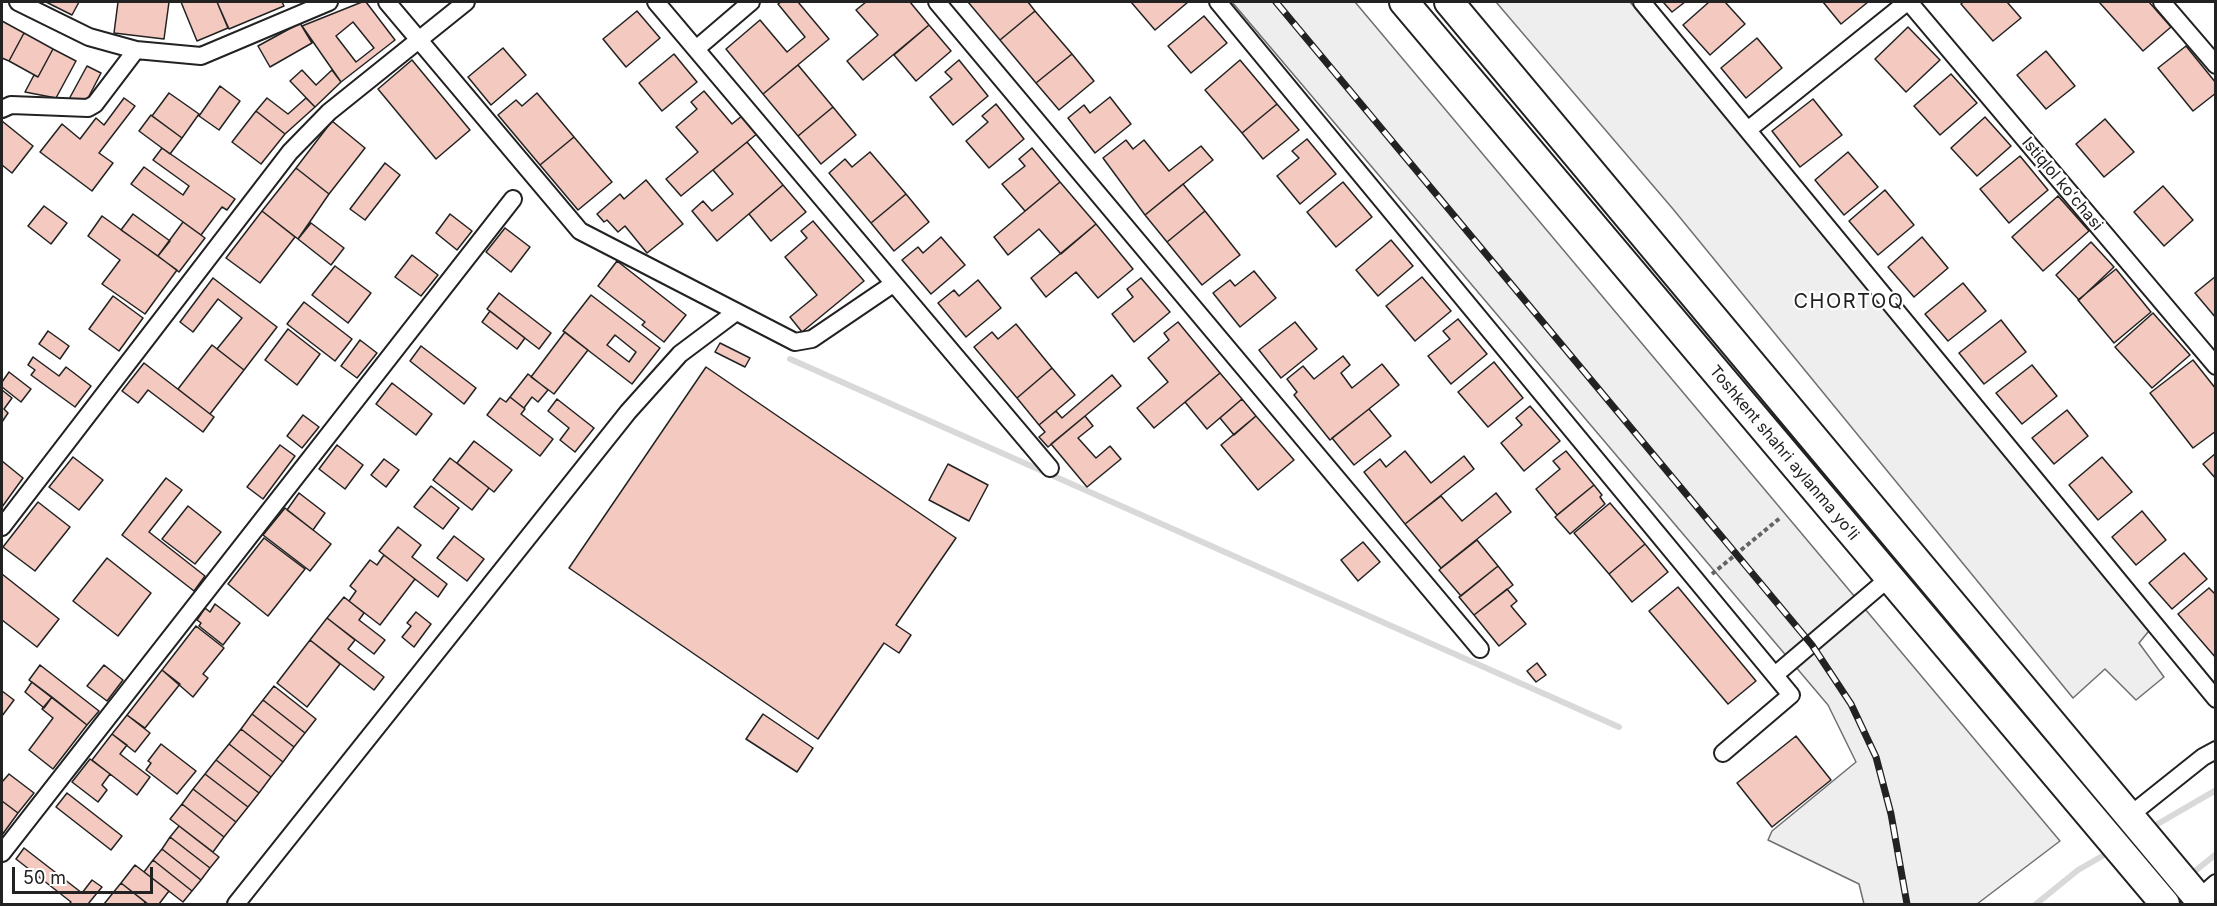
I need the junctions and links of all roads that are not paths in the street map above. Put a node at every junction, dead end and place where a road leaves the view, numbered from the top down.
1 (18, 2) edge
2 (329, 2) edge
3 (387, 2) edge
4 (466, 2) edge
5 (656, 2) edge
6 (751, 2) edge
7 (937, 2) edge
8 (1218, 2) edge
9 (1404, 2) edge
10 (1449, 2) edge
11 (1642, 2) edge
12 (1908, 2) edge
13 (2162, 2) edge
14 (417, 39) junction
15 (136, 50) junction
16 (696, 50) junction
17 (2216, 65) edge
18 (2, 109) edge
19 (1749, 129) junction
20 (513, 199) dead end
21 (893, 284) junction
22 (736, 312) junction
23 (2216, 366) edge
24 (1050, 468) dead end
25 (2, 527) edge
26 (1889, 578) junction
27 (1480, 649) dead end
28 (1775, 675) junction
29 (2216, 699) edge
30 (2216, 750) edge
31 (1723, 753) dead end
32 (2133, 821) junction
33 (2, 853) edge
34 (2201, 894) edge
35 (236, 904) edge
36 (2165, 904) edge

1 - 15 street
2 - 15 street
3 - 14 street
4 - 14 street
5 - 16 street
6 - 16 street
7 - 27 street
8 - 28 street
9 - 26 highway, Toshkent shahri aylanma yoʻli
10 - 32 highway, Toshkent shahri aylanma yoʻli
11 - 19 street
12 - 19 street
12 - 23 street, Istiqlol koʻchasi
13 - 17 street
14 - 22 street
14 - 25 street
15 - 18 street
16 - 21 street
19 - 29 street
20 - 33 street
21 - 22 street
21 - 24 street
22 - 35 street
26 - 28 street
26 - 36 highway, Toshkent shahri aylanma yoʻli
28 - 31 street
30 - 32 street
32 - 34 highway, Toshkent shahri aylanma yoʻli

